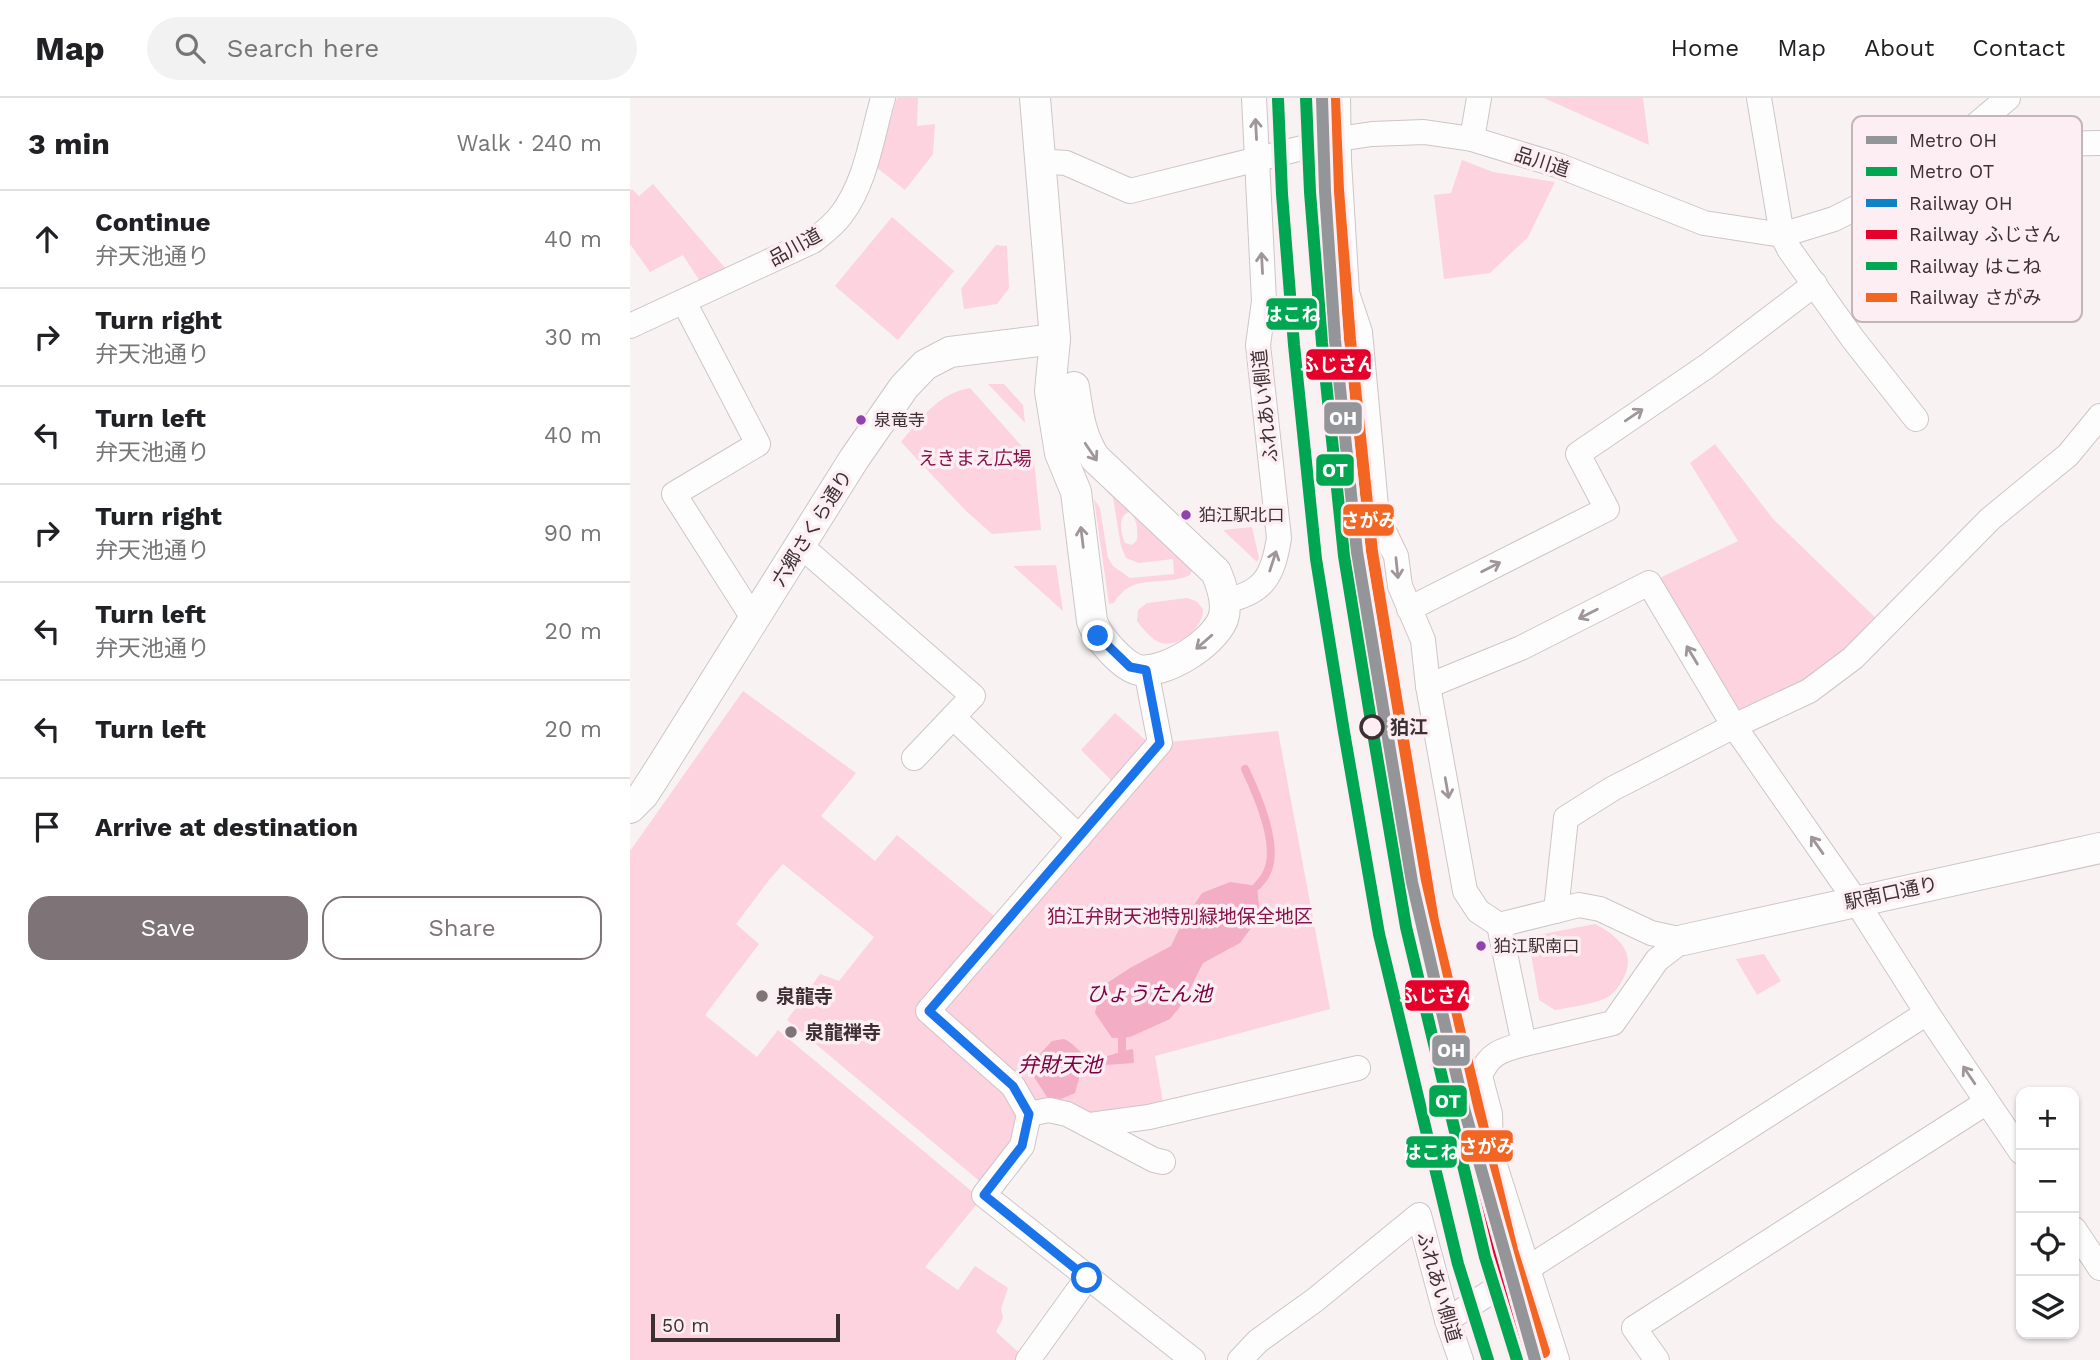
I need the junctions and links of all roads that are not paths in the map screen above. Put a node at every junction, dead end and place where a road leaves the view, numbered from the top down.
1 (883, 98) edge
2 (1035, 98) edge
3 (1254, 98) edge
4 (1338, 98) edge
5 (1479, 98) edge
6 (1759, 98) edge
7 (2008, 98) edge
8 (1987, 116) edge
9 (1338, 139) junction
10 (1472, 139) junction
11 (2082, 143) edge
12 (2100, 143) edge
13 (1257, 161) junction
14 (1040, 164) junction
15 (1852, 210) edge
16 (1782, 235) junction
17 (1815, 284) junction
18 (684, 302) junction
19 (630, 326) edge
20 (1055, 339) junction
21 (1074, 387) joint
22 (2100, 416) edge
23 (1916, 419) dead end
24 (801, 546) junction
25 (1224, 601) junction
26 (1409, 609) junction
27 (755, 621) junction
28 (1146, 670) junction
29 (1428, 685) junction
30 (953, 717) junction
31 (1734, 726) junction
32 (914, 758) dead end
33 (630, 808) edge
34 (1079, 837) junction
35 (2100, 848) edge
36 (1856, 901) junction
37 (1556, 911) junction
38 (1629, 923) junction
39 (1499, 925) junction
40 (1683, 940) junction
41 (1642, 981) junction
42 (1927, 1013) junction
43 (1524, 1044) junction
44 (1358, 1068) dead end
45 (1987, 1102) junction
46 (1029, 1114) junction
47 (1090, 1125) junction
48 (2020, 1150) edge
49 (1163, 1162) dead end
50 (2079, 1236) edge
51 (1528, 1267) junction
52 (2100, 1268) edge
53 (1087, 1278) junction
54 (1447, 1320) junction
55 (1028, 1360) edge
56 (1193, 1360) edge
57 (1240, 1360) edge
58 (1461, 1360) edge
59 (1557, 1360) edge
60 (1657, 1360) edge

1 - 18 street, 品川道
2 - 14 street
13 -> 3 street, ふれあい側道
4 - 9 street
5 - 10 street
6 - 16 street
7 - 8 street, 品川道
9 - 10 street, 品川道
9 - 13 street, 品川道
9 -> 26 street
10 - 16 street, 品川道
11 - 12 street
13 - 14 street, 品川道
25 -> 13 street, ふれあい側道
14 - 20 street
15 - 16 street, 品川道
16 - 17 street
17 - 23 street
26 -> 17 street
18 - 19 street, 品川道
18 - 27 street
20 - 21 street
20 - 24 street, 六郷さくら通り
28 -> 20 street
21 -> 25 street
22 - 31 street
24 - 27 street, 六郷さくら通り
24 - 30 street
25 -> 28 street
26 - 29 street
27 - 33 street, 六郷さくら通り
28 - 34 street
31 -> 29 street
29 -> 39 street
30 - 32 street
30 - 34 street
36 -> 31 street
31 - 37 street
34 - 46 street
35 - 36 street, 駅南口通り
36 - 40 street, 駅南口通り
36 - 42 street
37 - 38 street
37 - 39 street
38 - 40 street
38 - 41 street
39 - 43 street
40 - 41 street
41 - 43 street
45 -> 42 street
42 - 51 street
43 - 51 street
44 - 47 street
45 - 48 street
45 - 60 street
46 - 47 street
46 - 53 street
47 - 49 street
50 - 52 street
51 - 54 street
51 - 59 street
53 - 55 street
53 - 56 street
54 - 57 street, ふれあい側道
54 - 58 street, ふれあい側道

